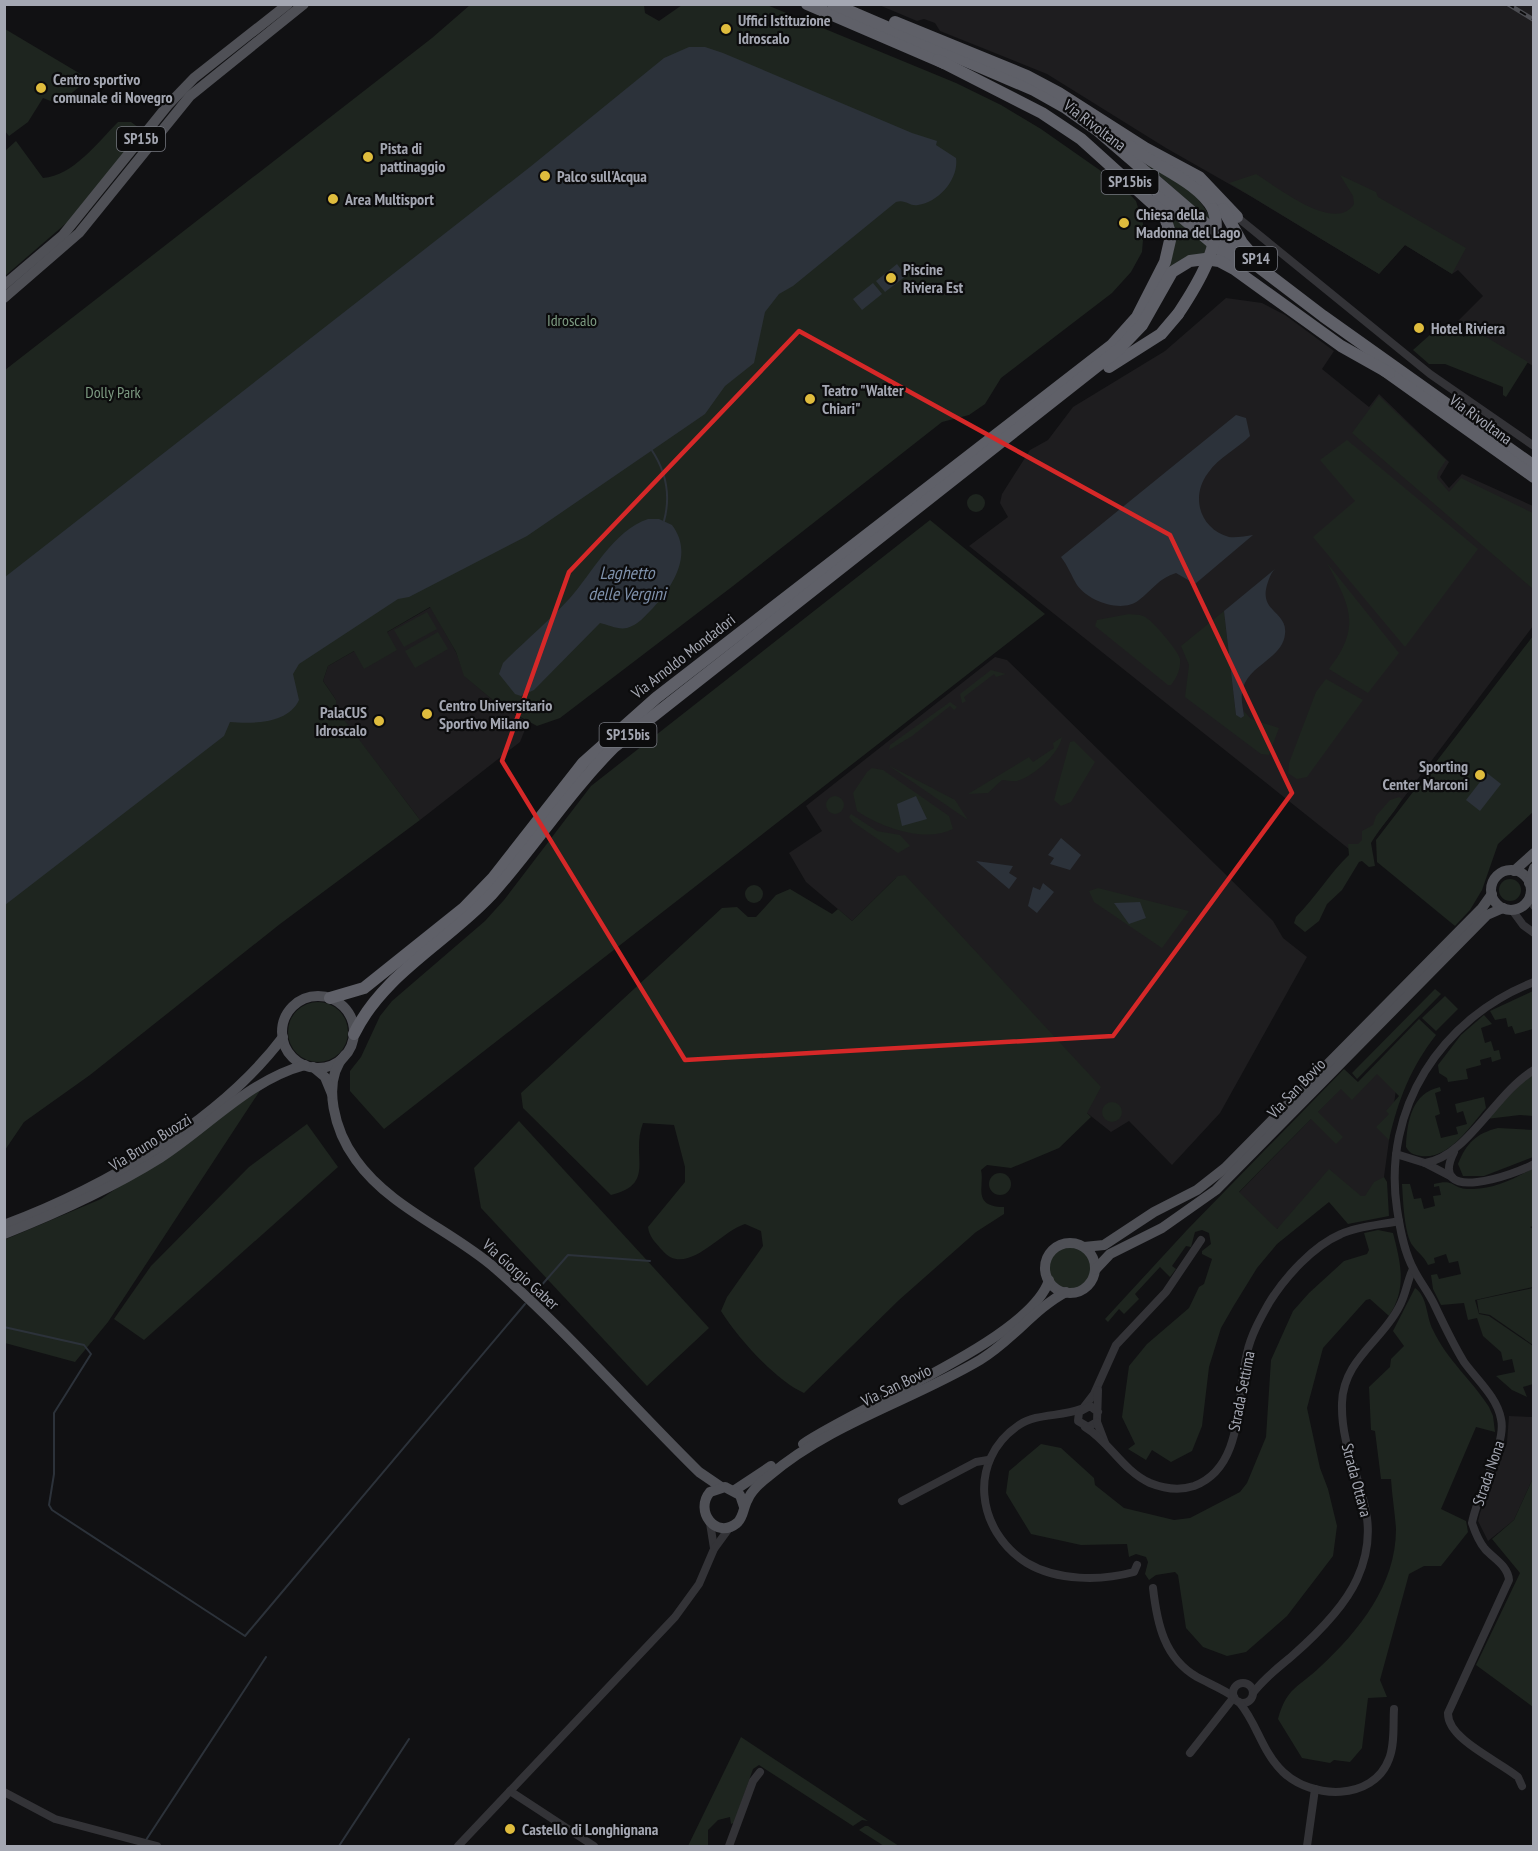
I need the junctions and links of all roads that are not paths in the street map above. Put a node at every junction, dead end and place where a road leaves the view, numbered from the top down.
1 (288, 4) edge
2 (304, 4) edge
3 (807, 4) edge
4 (833, 4) edge
5 (849, 4) edge
6 (938, 60) junction
7 (1088, 111) junction
8 (1216, 195) junction
9 (1237, 217) joint
10 (4, 285) edge
11 (4, 298) edge
12 (1313, 309) junction
13 (1389, 374) junction
14 (1067, 391) junction
15 (1495, 438) junction
16 (1533, 446) edge
17 (1498, 451) junction
18 (1533, 458) edge
19 (1533, 466) edge
20 (1533, 477) edge
21 (1533, 484) edge
22 (1533, 853) edge
23 (1533, 868) edge
24 (1514, 871) junction
25 (1529, 883) junction
26 (1492, 894) junction
27 (1532, 901) edge
28 (1507, 909) junction
29 (1533, 933) edge
30 (1533, 982) edge
31 (330, 998) junction
32 (354, 1034) junction
33 (283, 1037) junction
34 (345, 1055) junction
35 (309, 1066) junction
36 (1533, 1070) edge
37 (334, 1100) junction
38 (1454, 1151) junction
39 (1396, 1154) junction
40 (1425, 1163) junction
41 (1533, 1164) edge
42 (1454, 1178) junction
43 (1399, 1221) junction
44 (4, 1225) edge
45 (4, 1234) edge
46 (1201, 1240) dead end
47 (1084, 1247) junction
48 (1413, 1269) junction
49 (1095, 1270) junction
50 (1049, 1280) junction
51 (1065, 1292) junction
52 (1098, 1387) junction
53 (1082, 1408) junction
54 (1098, 1412) junction
55 (1056, 1416) junction
56 (1097, 1422) junction
57 (1082, 1425) junction
58 (1106, 1445) junction
59 (988, 1460) junction
60 (699, 1472) junction
61 (721, 1487) junction
62 (735, 1490) junction
63 (707, 1495) junction
64 (902, 1501) dead end
65 (744, 1507) junction
66 (710, 1523) junction
67 (730, 1527) junction
68 (714, 1549) junction
69 (1137, 1565) dead end
70 (1153, 1588) dead end
71 (1268, 1675) junction
72 (1210, 1683) junction
73 (1242, 1683) junction
74 (1253, 1696) junction
75 (1237, 1699) junction
76 (1394, 1709) dead end
77 (1256, 1726) junction
78 (1191, 1753) dead end
79 (760, 1772) dead end
80 (1522, 1786) dead end
81 (1315, 1789) junction
82 (510, 1791) junction
83 (4, 1792) edge
84 (157, 1846) edge
85 (458, 1846) edge
86 (594, 1846) edge
87 (729, 1846) edge
88 (1307, 1846) edge

1 - 10 main road, SP15b
2 - 11 main road, SP15b
3 - 6 highway, Via Rivoltana / SP15bis
4 - 12 highway, Via Rivoltana / SP14
5 - 7 highway, SP15bis
6 - 13 highway, Via Rivoltana / SP14
6 - 31 highway, Via Arnoldo Mondadori / SP15bis
7 - 8 highway, SP14
7 - 14 highway, SP15bis, bridge
8 - 9 highway
8 - 12 highway, SP14
9 - 16 street, Via Rivoltana
12 - 15 highway, Via Rivoltana / SP14
13 - 14 highway, SP15bis
13 - 17 highway, Via Rivoltana / SP14
14 - 32 highway, Via Arnoldo Mondadori / SP15bis
15 - 18 highway, SP14
15 - 19 highway, Via Rivoltana / SP14
17 - 20 highway, Via Rivoltana / SP14
17 - 21 highway
22 - 24 main road
23 - 25 main road
24 - 25 main road
24 - 26 main road
25 - 27 main road
26 - 28 main road
26 - 47 main road, Via San Bovio
27 - 28 main road
28 - 29 street
28 - 49 main road, Via San Bovio
30 - 39 street
31 - 32 main road
31 - 33 main road, SP15bis
32 - 34 main road, SP15bis
33 - 35 main road
33 - 44 main road, Via Bruno Buozzi / SP15bis
34 - 35 main road
34 - 37 main road, Via Giorgio Gaber
35 - 37 main road, Via Giorgio Gaber
35 - 45 main road, Via Bruno Buozzi
36 - 38 street
37 - 60 main road, Via Giorgio Gaber
38 - 40 street
38 - 42 street
39 - 40 street
39 - 43 street
40 - 42 street
41 - 42 street
43 - 48 street
43 - 58 street, Strada Settima
46 - 52 street, Strada Settima
47 - 49 main road
47 - 50 main road, Via San Bovio
48 - 71 street, Strada Ottava
48 - 80 street, Strada Nona
49 - 51 main road, Via San Bovio
50 - 51 main road
50 - 62 main road, Via San Bovio
51 - 65 main road, Via San Bovio
52 - 53 street, Strada Settima
52 - 54 street, Strada Settima
53 - 54 street
53 - 55 street, Strada Settima
53 - 57 street
54 - 56 street, Strada Settima
55 - 57 street, Strada Settima
55 - 59 street, Strada Settima
56 - 57 street
56 - 58 street, Strada Settima
57 - 58 street, Strada Settima
59 - 64 street
59 - 69 street, Strada Settima
60 - 61 main road, Via Giorgio Gaber
60 - 63 main road, Via Giorgio Gaber
61 - 62 main road
61 - 63 main road
62 - 65 main road
63 - 66 main road
65 - 67 main road, Via San Bovio
66 - 67 main road
66 - 68 street
67 - 68 street
68 - 82 street
70 - 72 street
71 - 73 street, Strada Ottava
71 - 74 street, Strada Ottava
72 - 73 street, Strada Ottava
72 - 75 street
73 - 74 street
73 - 75 street
74 - 75 street
74 - 77 street
75 - 77 street
75 - 78 street
76 - 81 street
77 - 81 street
79 - 87 street
81 - 88 street
82 - 85 street
82 - 86 street
83 - 84 street

